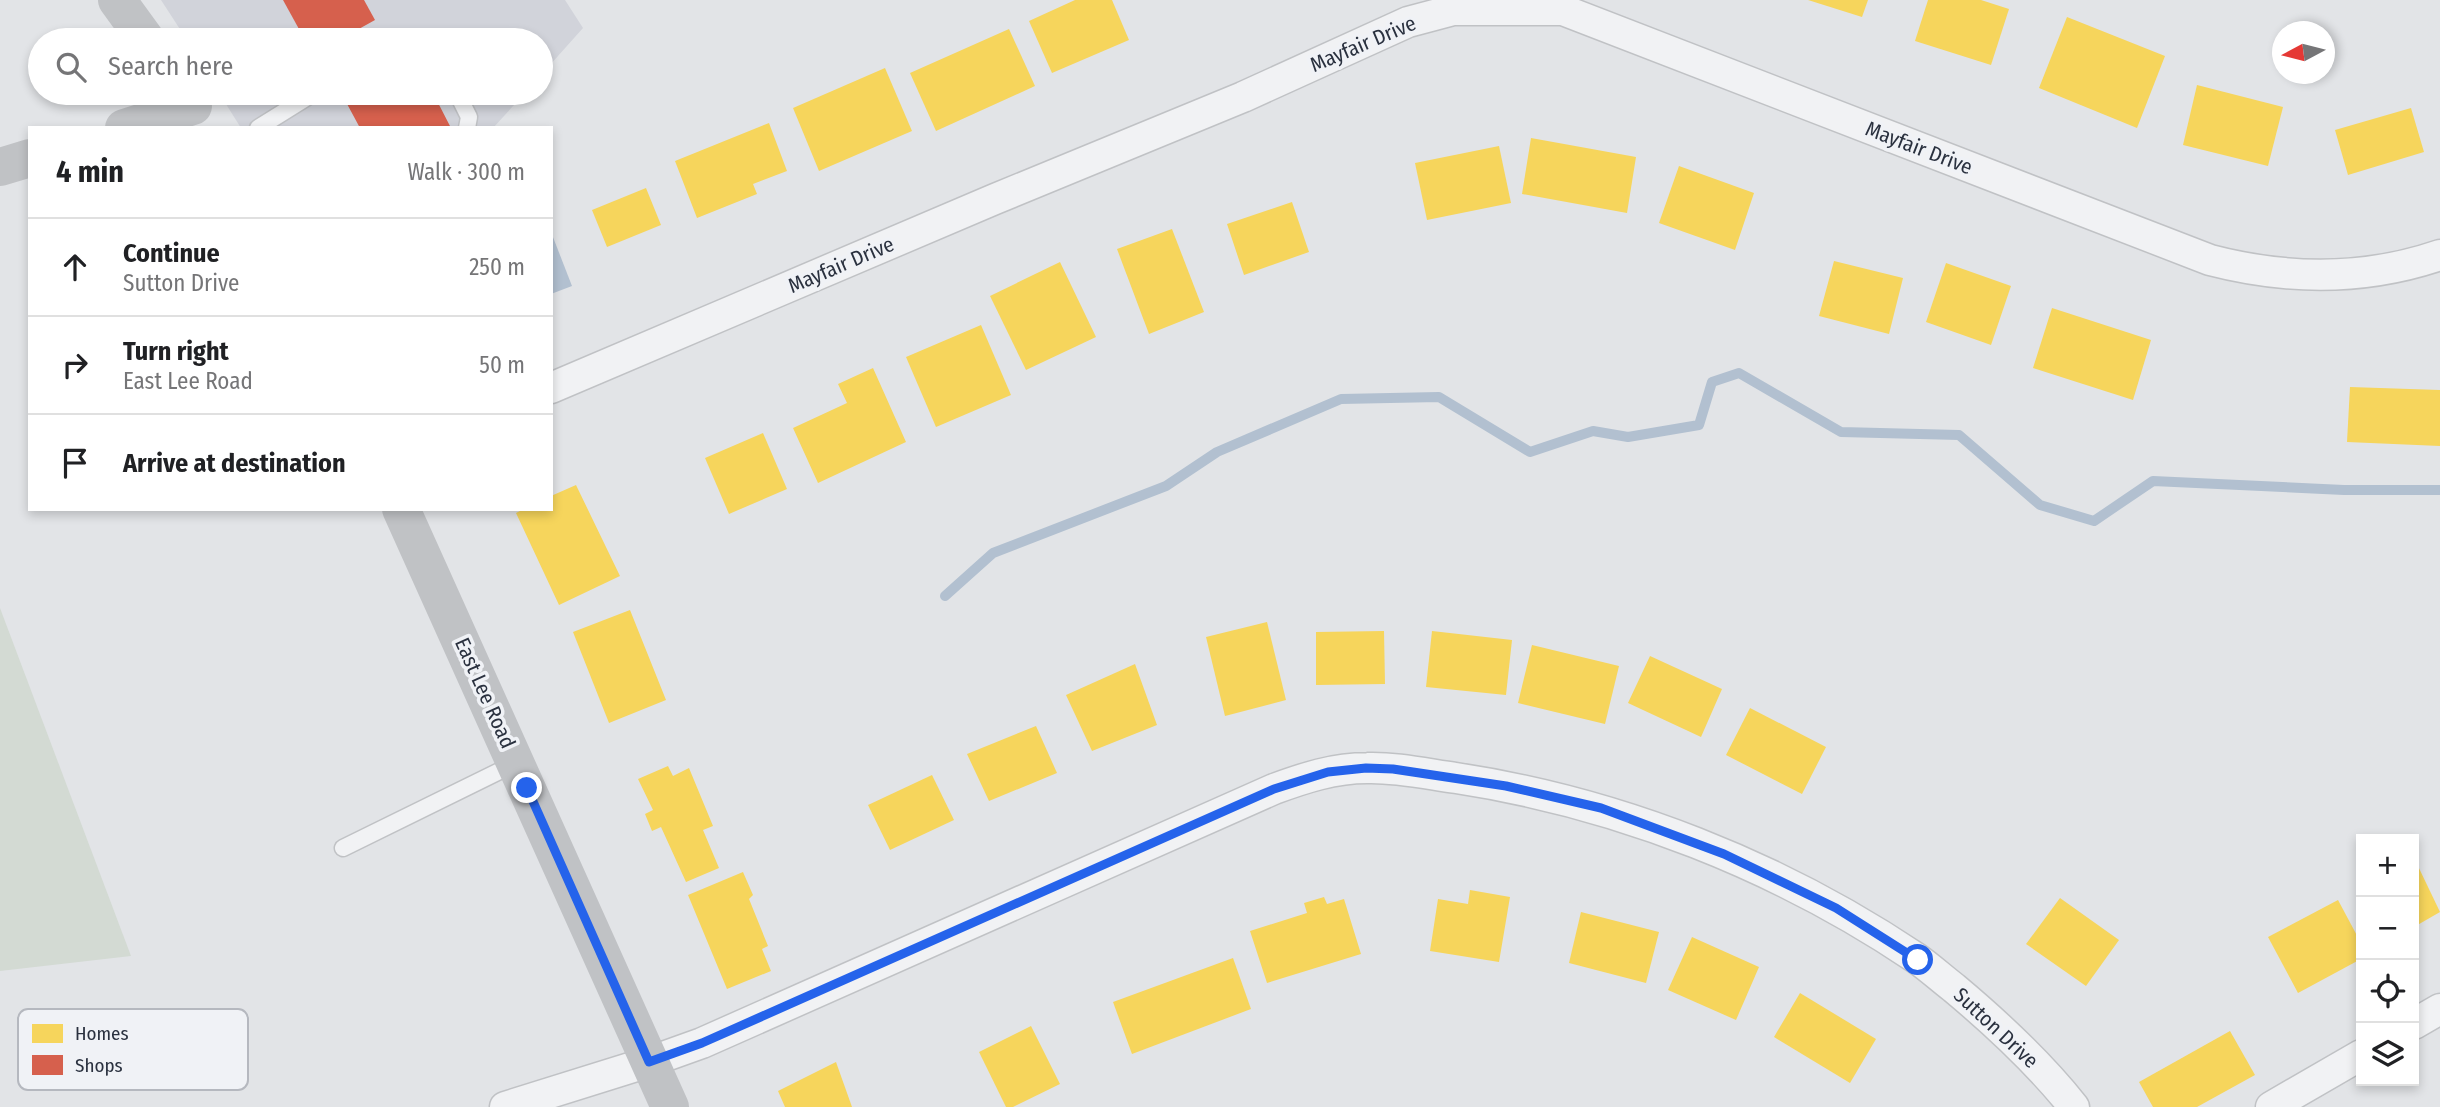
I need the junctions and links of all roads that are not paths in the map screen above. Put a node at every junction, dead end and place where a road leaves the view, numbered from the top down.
1 (117, 0) edge
2 (1452, 5) edge
3 (137, 28) edge
4 (295, 105) edge
5 (463, 105) edge
6 (194, 109) edge
7 (131, 126) edge
8 (261, 126) edge
9 (467, 126) edge
10 (28, 159) edge
11 (0, 167) edge
12 (2440, 255) edge
13 (553, 387) edge
14 (402, 511) edge
15 (516, 763) junction
16 (343, 849) dead end
17 (2440, 1009) edge
18 (2416, 1023) edge
19 (2356, 1058) edge
20 (649, 1062) junction
21 (505, 1107) edge
22 (670, 1107) edge
23 (2074, 1107) edge
24 (2272, 1107) edge

1 - 3 street
2 - 12 street, Mayfair Drive
2 - 13 street, Mayfair Drive
4 - 8 lane
5 - 9 lane
6 - 7 street
10 - 11 street
14 - 15 street, East Lee Road
15 - 16 lane
15 - 20 street, East Lee Road
17 - 18 street
19 - 24 street
20 - 21 street, Sutton Drive
20 - 22 street, East Lee Road
20 - 23 street, Sutton Drive

